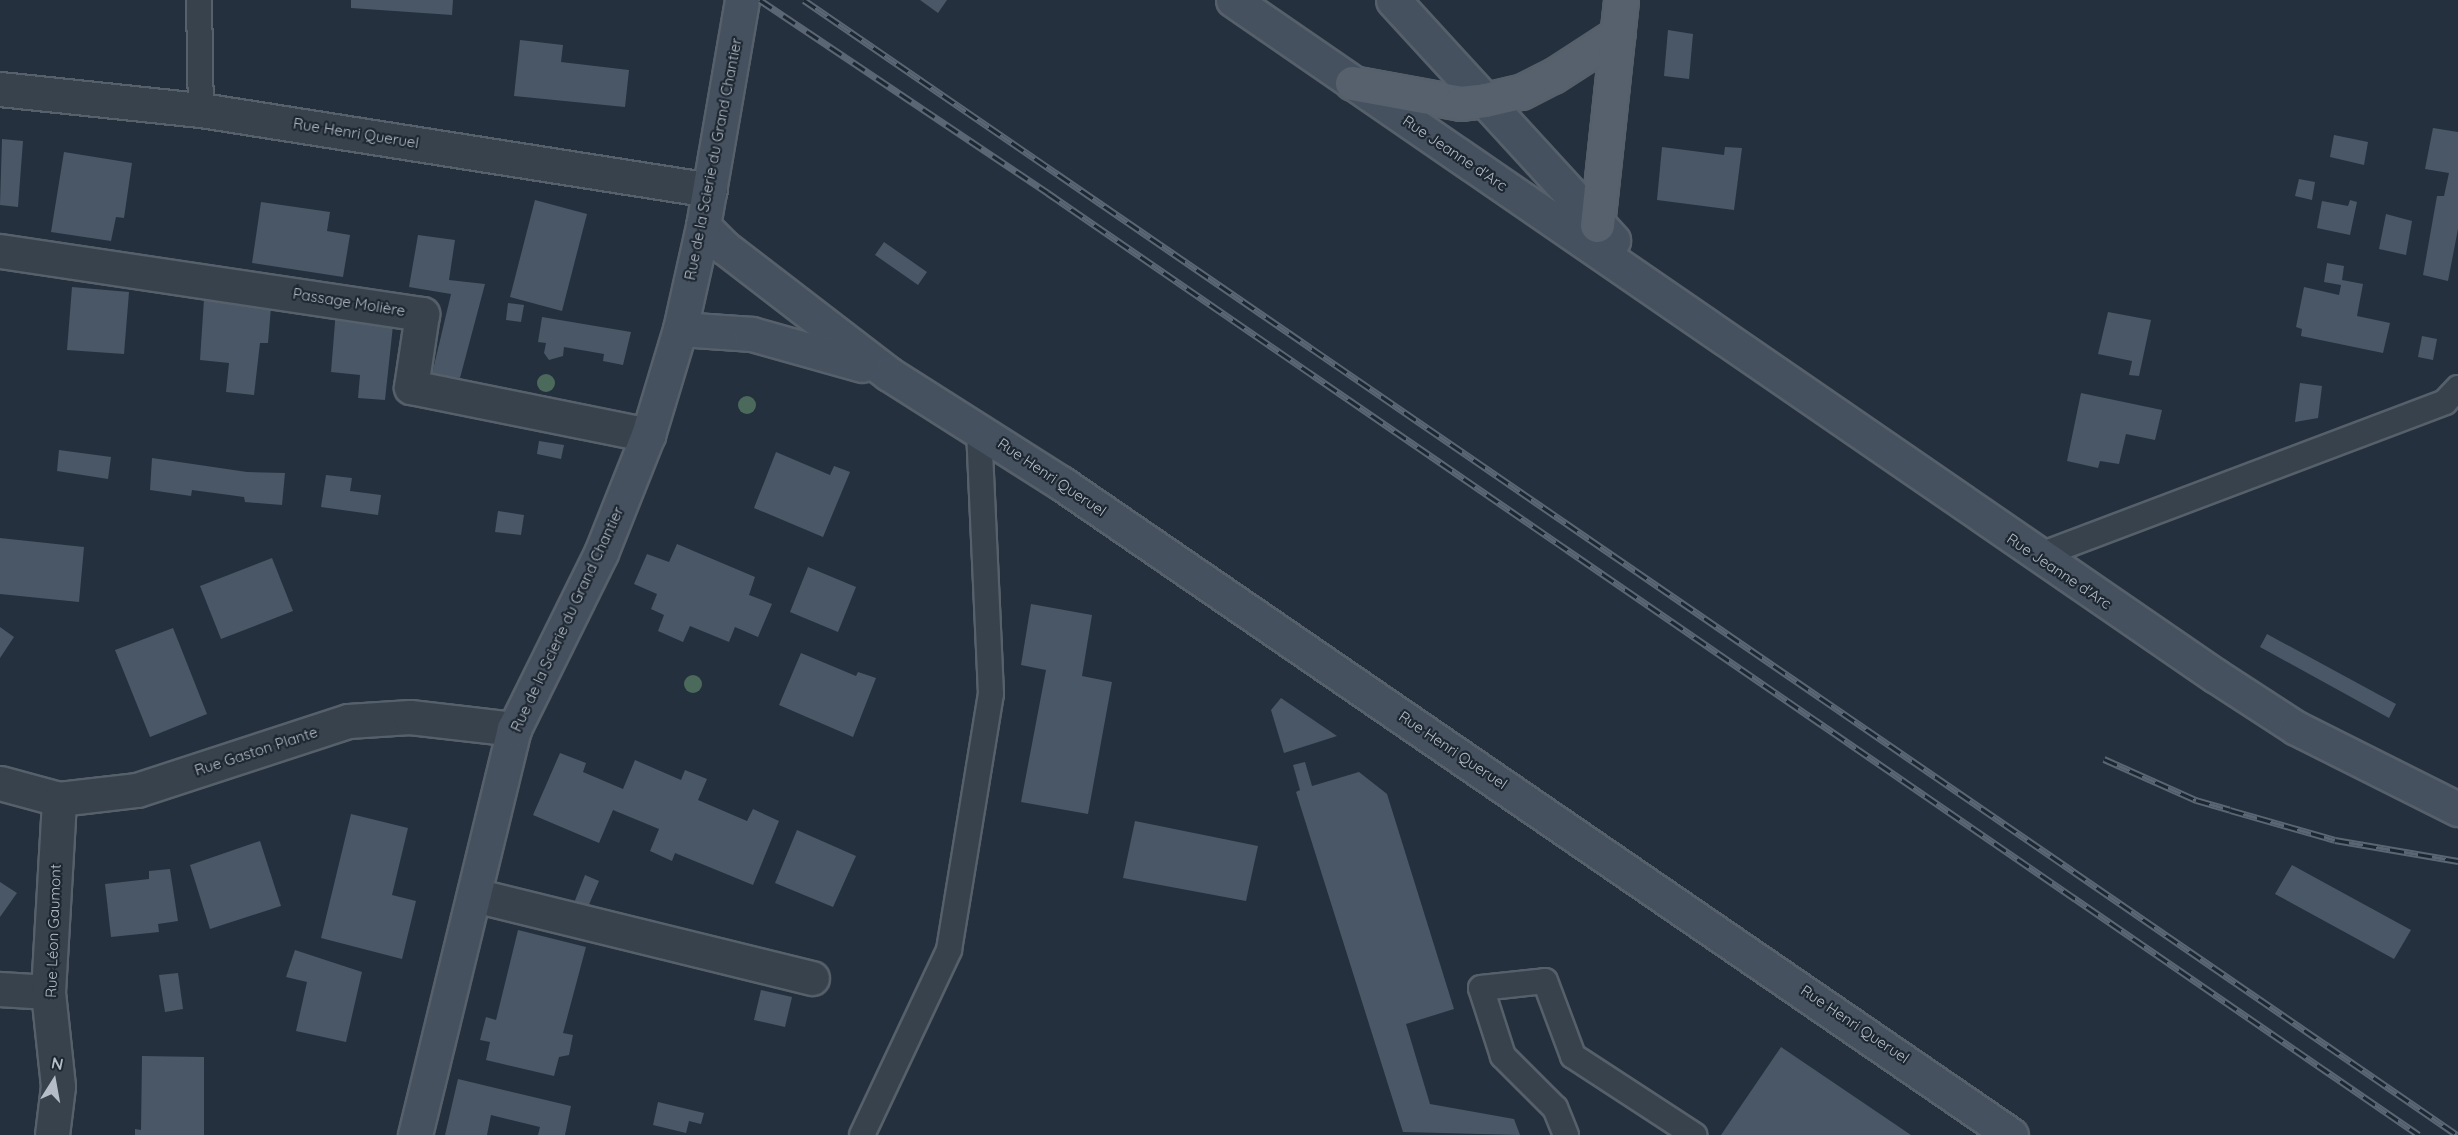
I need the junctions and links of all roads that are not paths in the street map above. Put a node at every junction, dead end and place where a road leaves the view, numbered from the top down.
1 (199, 0) edge
2 (742, 0) edge
3 (1233, 0) edge
4 (1393, 0) edge
5 (1621, 0) edge
6 (1618, 34) junction
7 (1352, 83) junction
8 (0, 89) edge
9 (1485, 100) junction
10 (201, 110) junction
11 (710, 190) junction
12 (1597, 225) junction
13 (704, 226) junction
14 (0, 251) edge
15 (1678, 305) junction
16 (680, 329) junction
17 (890, 374) junction
18 (2458, 388) edge
19 (979, 427) junction
20 (648, 435) junction
21 (2037, 556) junction
22 (514, 729) junction
23 (0, 783) edge
24 (59, 799) junction
25 (2458, 808) edge
26 (474, 895) junction
27 (812, 978) dead end
28 (0, 989) edge
29 (48, 992) junction
30 (52, 1135) edge
31 (415, 1135) edge
32 (862, 1135) edge
33 (1566, 1135) edge
34 (1694, 1135) edge
35 (2011, 1135) edge

1 - 10 lane
2 - 11 main road, Rue de la Scierie du Grand Chantier
3 - 7 main road, Rue Jeanne d'Arc
4 - 9 main road, Rue Jeanne d'Arc
5 - 6 main road
6 - 9 main road
6 - 12 main road
7 - 9 main road
7 - 15 main road, Rue Jeanne d'Arc
8 - 10 street, Rue Henri Queruel
9 - 12 main road, Rue Jeanne d'Arc
10 - 11 street, Rue Henri Queruel
11 - 13 main road, Rue de la Scierie du Grand Chantier
12 - 15 main road, Rue Jeanne d'Arc
13 - 16 main road, Rue de la Scierie du Grand Chantier
13 - 17 main road, Rue Henri Queruel
14 - 20 street, Passage Molière
15 - 21 main road, Rue Jeanne d'Arc
16 - 17 main road, Rue Henri Queruel
16 - 20 main road, Rue de la Scierie du Grand Chantier
17 - 19 main road, Rue Henri Queruel
18 - 21 lane
19 - 32 lane
19 - 35 main road, Rue Henri Queruel
20 - 22 main road, Rue de la Scierie du Grand Chantier
21 - 25 main road, Rue Jeanne d'Arc
22 - 24 street, Rue Gaston Plante
22 - 26 main road, Rue de la Scierie du Grand Chantier
23 - 24 street, Rue Gaston Plante
24 - 29 street, Rue Léon Gaumont
26 - 27 street
26 - 31 main road, Rue de la Scierie du Grand Chantier
28 - 29 street
29 - 30 street, Rue Léon Gaumont
33 - 34 lane

